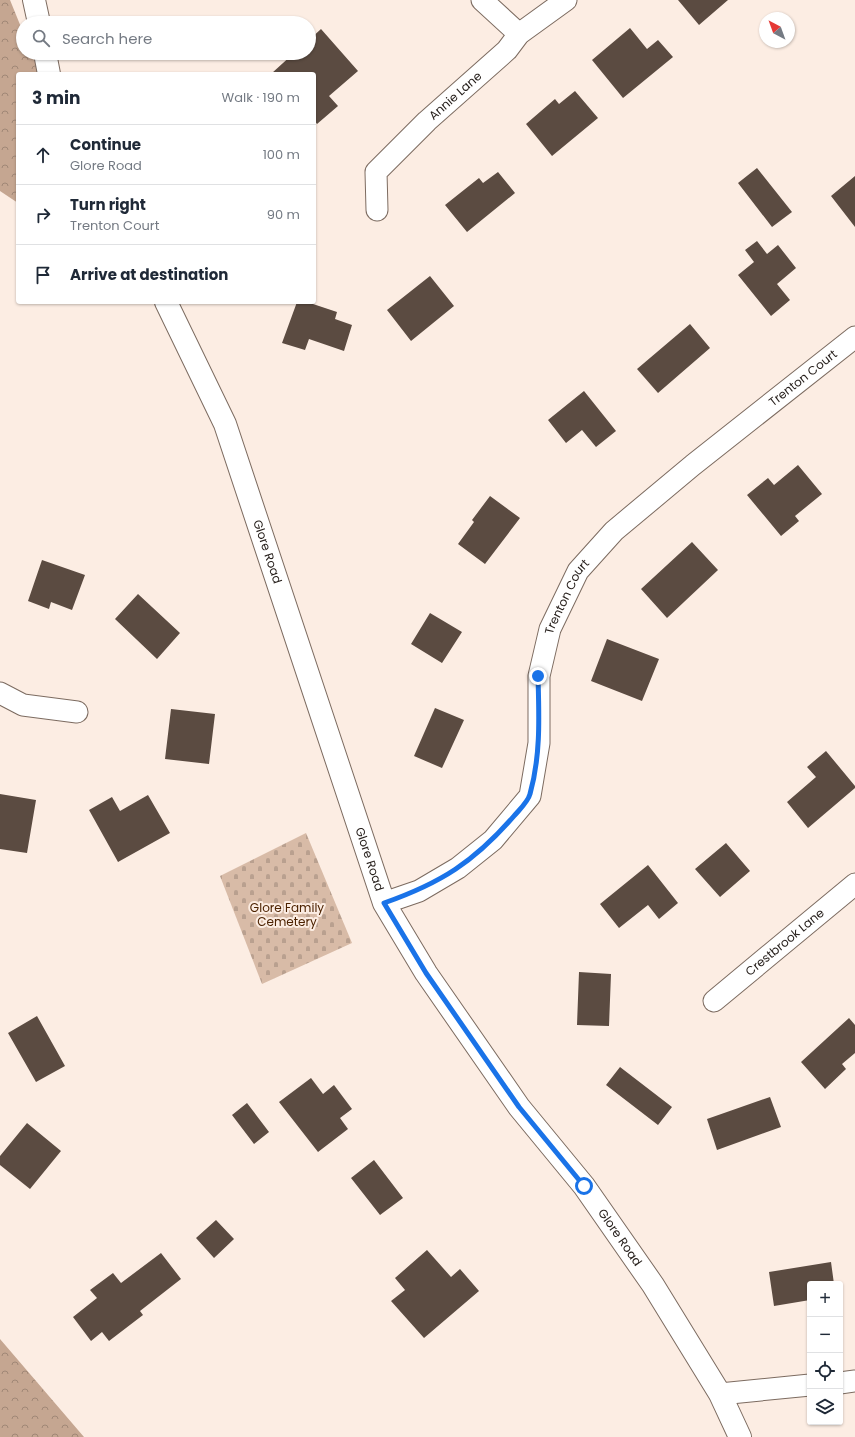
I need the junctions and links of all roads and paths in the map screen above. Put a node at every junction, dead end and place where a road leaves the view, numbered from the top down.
1 (34, 0) edge
2 (482, 0) edge
3 (566, 0) edge
4 (37, 16) edge
5 (519, 34) junction
6 (46, 60) edge
7 (49, 72) edge
8 (377, 210) dead end
9 (167, 304) edge
10 (855, 338) edge
11 (0, 693) edge
12 (77, 712) dead end
13 (855, 884) edge
14 (384, 903) junction
15 (714, 1001) dead end
16 (855, 1381) edge
17 (843, 1383) edge
18 (807, 1386) edge
19 (720, 1394) junction
20 (740, 1437) edge

1 - 4 street
2 - 5 street
3 - 5 street, Annie Lane
5 - 8 street, Annie Lane
6 - 7 street
9 - 14 street, Glore Road
10 - 14 street, Trenton Court
11 - 12 street
13 - 15 street, Crestbrook Lane
14 - 19 street, Glore Road
16 - 17 street
18 - 19 street
19 - 20 street, Glore Road

